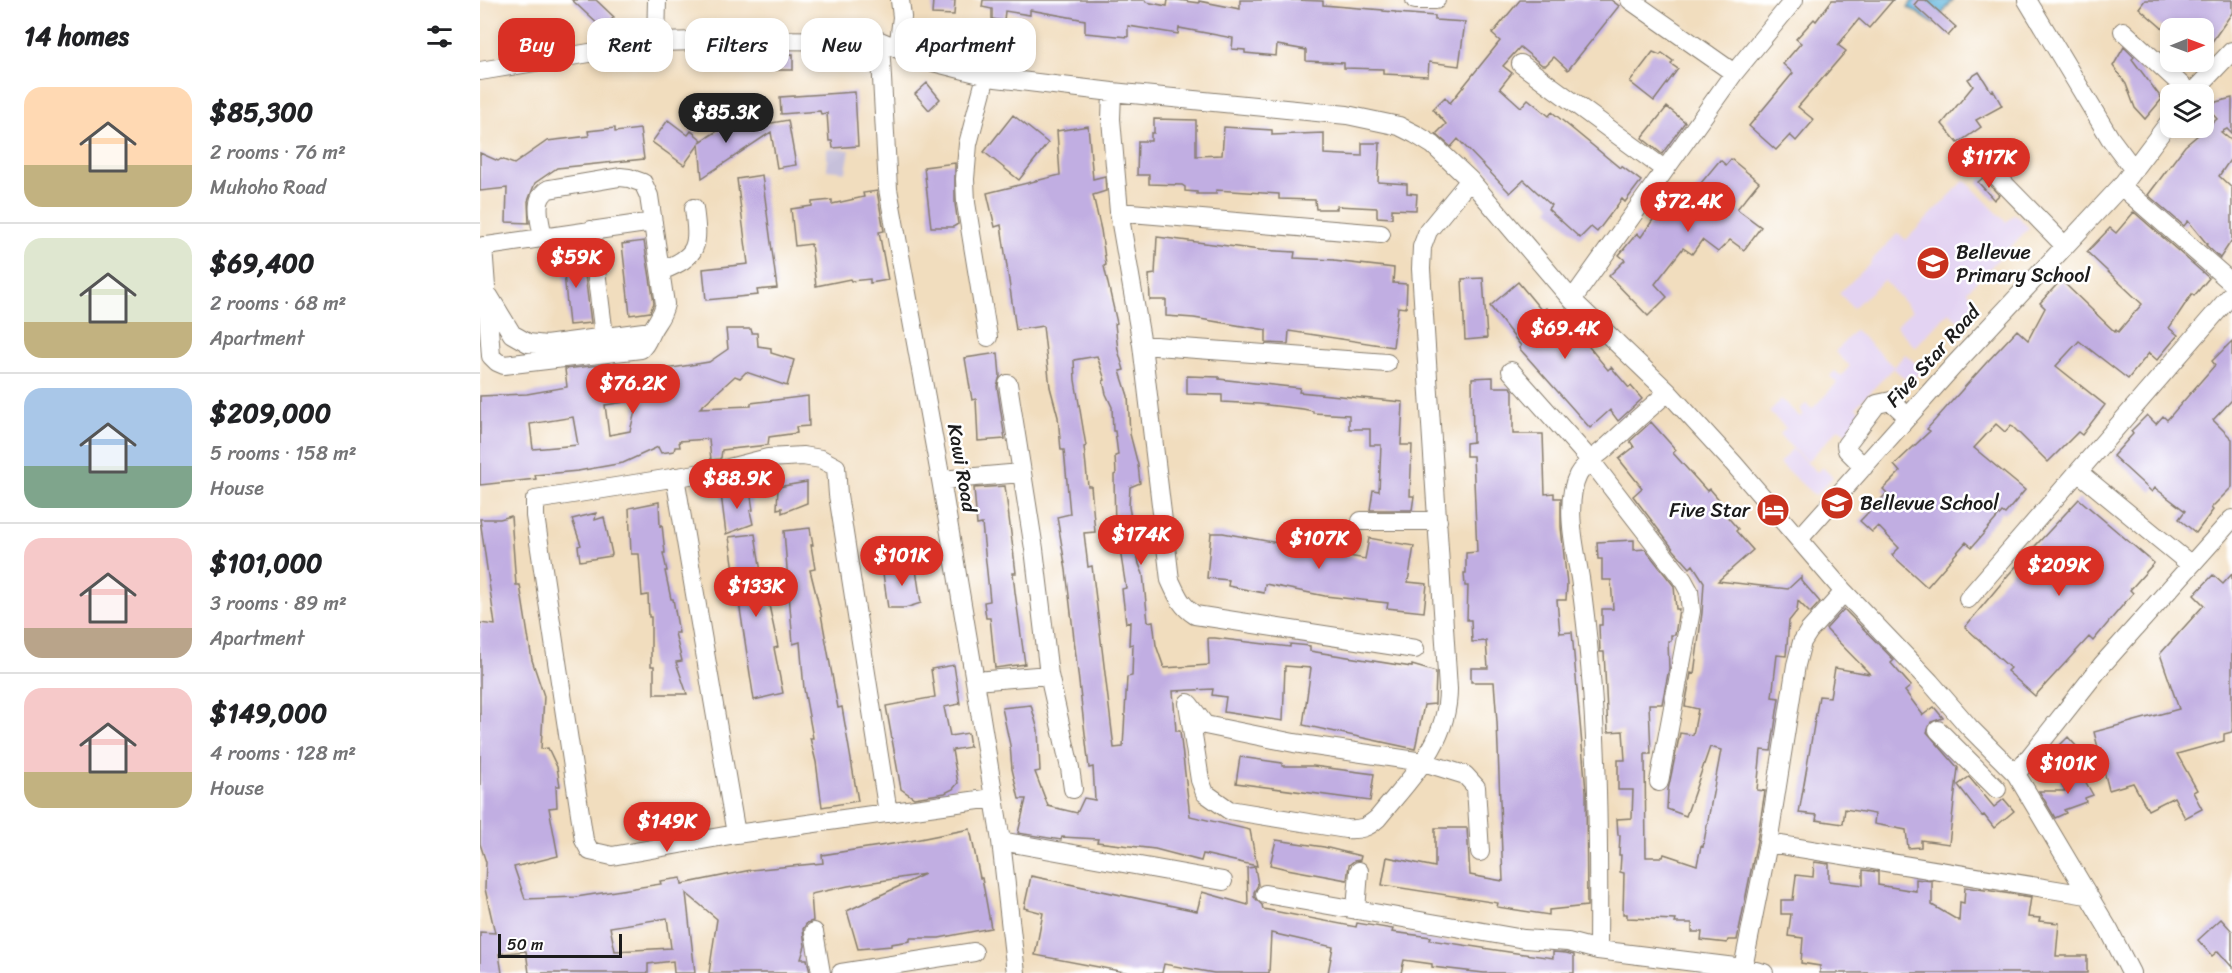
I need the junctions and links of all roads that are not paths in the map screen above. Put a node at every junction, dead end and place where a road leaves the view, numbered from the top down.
1 (657, 0) edge
2 (900, 0) edge
3 (1415, 0) edge
4 (1436, 0) edge
5 (1630, 0) edge
6 (1794, 0) edge
7 (2027, 0) edge
8 (657, 18) edge
9 (902, 18) edge
10 (2123, 31) dead end
11 (801, 40) edge
12 (673, 42) edge
13 (2232, 51) edge
14 (587, 53) edge
15 (1521, 64) dead end
16 (480, 71) edge
17 (882, 72) edge
18 (970, 72) edge
19 (1734, 73) junction
20 (986, 76) junction
21 (2180, 84) edge
22 (2201, 84) edge
23 (1112, 92) junction
24 (2160, 135) edge
25 (1976, 155) dead end
26 (1664, 169) junction
27 (2134, 170) junction
28 (1470, 180) junction
29 (2121, 186) junction
30 (694, 208) dead end
31 (1119, 212) junction
32 (653, 222) junction
33 (591, 230) junction
34 (1381, 234) dead end
35 (543, 237) junction
36 (482, 246) edge
37 (2066, 246) junction
38 (661, 271) junction
39 (2232, 283) edge
40 (486, 290) junction
41 (2232, 294) edge
42 (1572, 300) junction
43 (651, 332) junction
44 (604, 336) junction
45 (988, 337) dead end
46 (1142, 345) junction
47 (1387, 363) dead end
48 (1511, 371) dead end
49 (1008, 384) dead end
50 (1668, 392) junction
51 (1908, 417) junction
52 (1591, 461) junction
53 (1864, 466) junction
54 (2078, 472) junction
55 (1021, 473) junction
56 (675, 477) junction
57 (942, 480) junction
58 (2232, 519) edge
59 (1361, 521) dead end
60 (1438, 521) junction
61 (1798, 539) junction
62 (2191, 565) junction
63 (1844, 592) junction
64 (1968, 599) dead end
65 (1415, 649) dead end
66 (1049, 675) junction
67 (975, 681) junction
68 (1938, 730) dead end
69 (1983, 739) junction
70 (1967, 758) junction
71 (1423, 762) junction
72 (2016, 774) junction
73 (1659, 782) dead end
74 (1073, 789) dead end
75 (1997, 789) dead end
76 (993, 798) junction
77 (888, 813) junction
78 (736, 834) junction
79 (1001, 841) junction
80 (1768, 843) junction
81 (1480, 852) dead end
82 (1359, 871) dead end
83 (1223, 881) dead end
84 (1265, 894) dead end
85 (2087, 895) junction
86 (1356, 910) junction
87 (814, 932) dead end
88 (1598, 950) junction
89 (974, 952) dead end
90 (2127, 965) edge
91 (1743, 968) junction
92 (821, 973) edge
93 (841, 973) edge
94 (1016, 973) edge
95 (1764, 973) edge
96 (2141, 973) edge

1 - 8 street
2 - 9 street
3 - 4 street
5 - 19 street
6 - 19 street
7 - 27 street
10 - 21 street
11 - 12 street
13 - 22 street
14 - 16 street
15 - 26 street
17 - 57 street, Kawi Road
18 - 20 street
19 - 26 street
20 - 23 street
20 - 45 street
23 - 28 street
23 - 31 street
24 - 27 street, Five Star Road
25 - 37 street
26 - 42 street
27 - 29 street, Five Star Road
28 - 42 street
28 - 60 street
29 - 37 street, Five Star Road
29 - 39 street
30 - 38 street
31 - 34 street
31 - 46 street
32 - 33 street
32 - 35 street
32 - 38 street
33 - 35 street
33 - 44 street
35 - 36 street
36 - 40 street
37 - 51 street, Five Star Road
38 - 43 street
40 - 43 street
40 - 44 street
41 - 54 street
42 - 50 street
43 - 44 street
46 - 47 street
46 - 65 street
48 - 52 street
49 - 55 street
50 - 52 street
50 - 61 street
51 - 53 street, Five Star Road
51 - 53 street
52 - 73 street
52 - 88 street
53 - 61 street, Five Star Road
54 - 62 street
54 - 64 street
55 - 57 street
55 - 66 street
56 - 77 street
56 - 78 street
56 - 78 street
57 - 67 street, Kawi Road
58 - 62 street
59 - 60 street
60 - 71 street
61 - 63 street
62 - 72 street
63 - 69 street
63 - 80 street
66 - 67 street
66 - 74 street
67 - 76 street, Kawi Road
68 - 70 street
69 - 70 street
69 - 72 street
70 - 75 street
71 - 71 street
71 - 81 street
72 - 85 street
76 - 77 street
76 - 79 street, Kawi Road
77 - 78 street
79 - 83 street
79 - 94 street, Kawi Road
80 - 85 street
80 - 91 street
82 - 86 street
84 - 86 street
85 - 90 street
86 - 88 street
87 - 92 street
88 - 91 street
89 - 93 street
90 - 96 street
91 - 95 street

